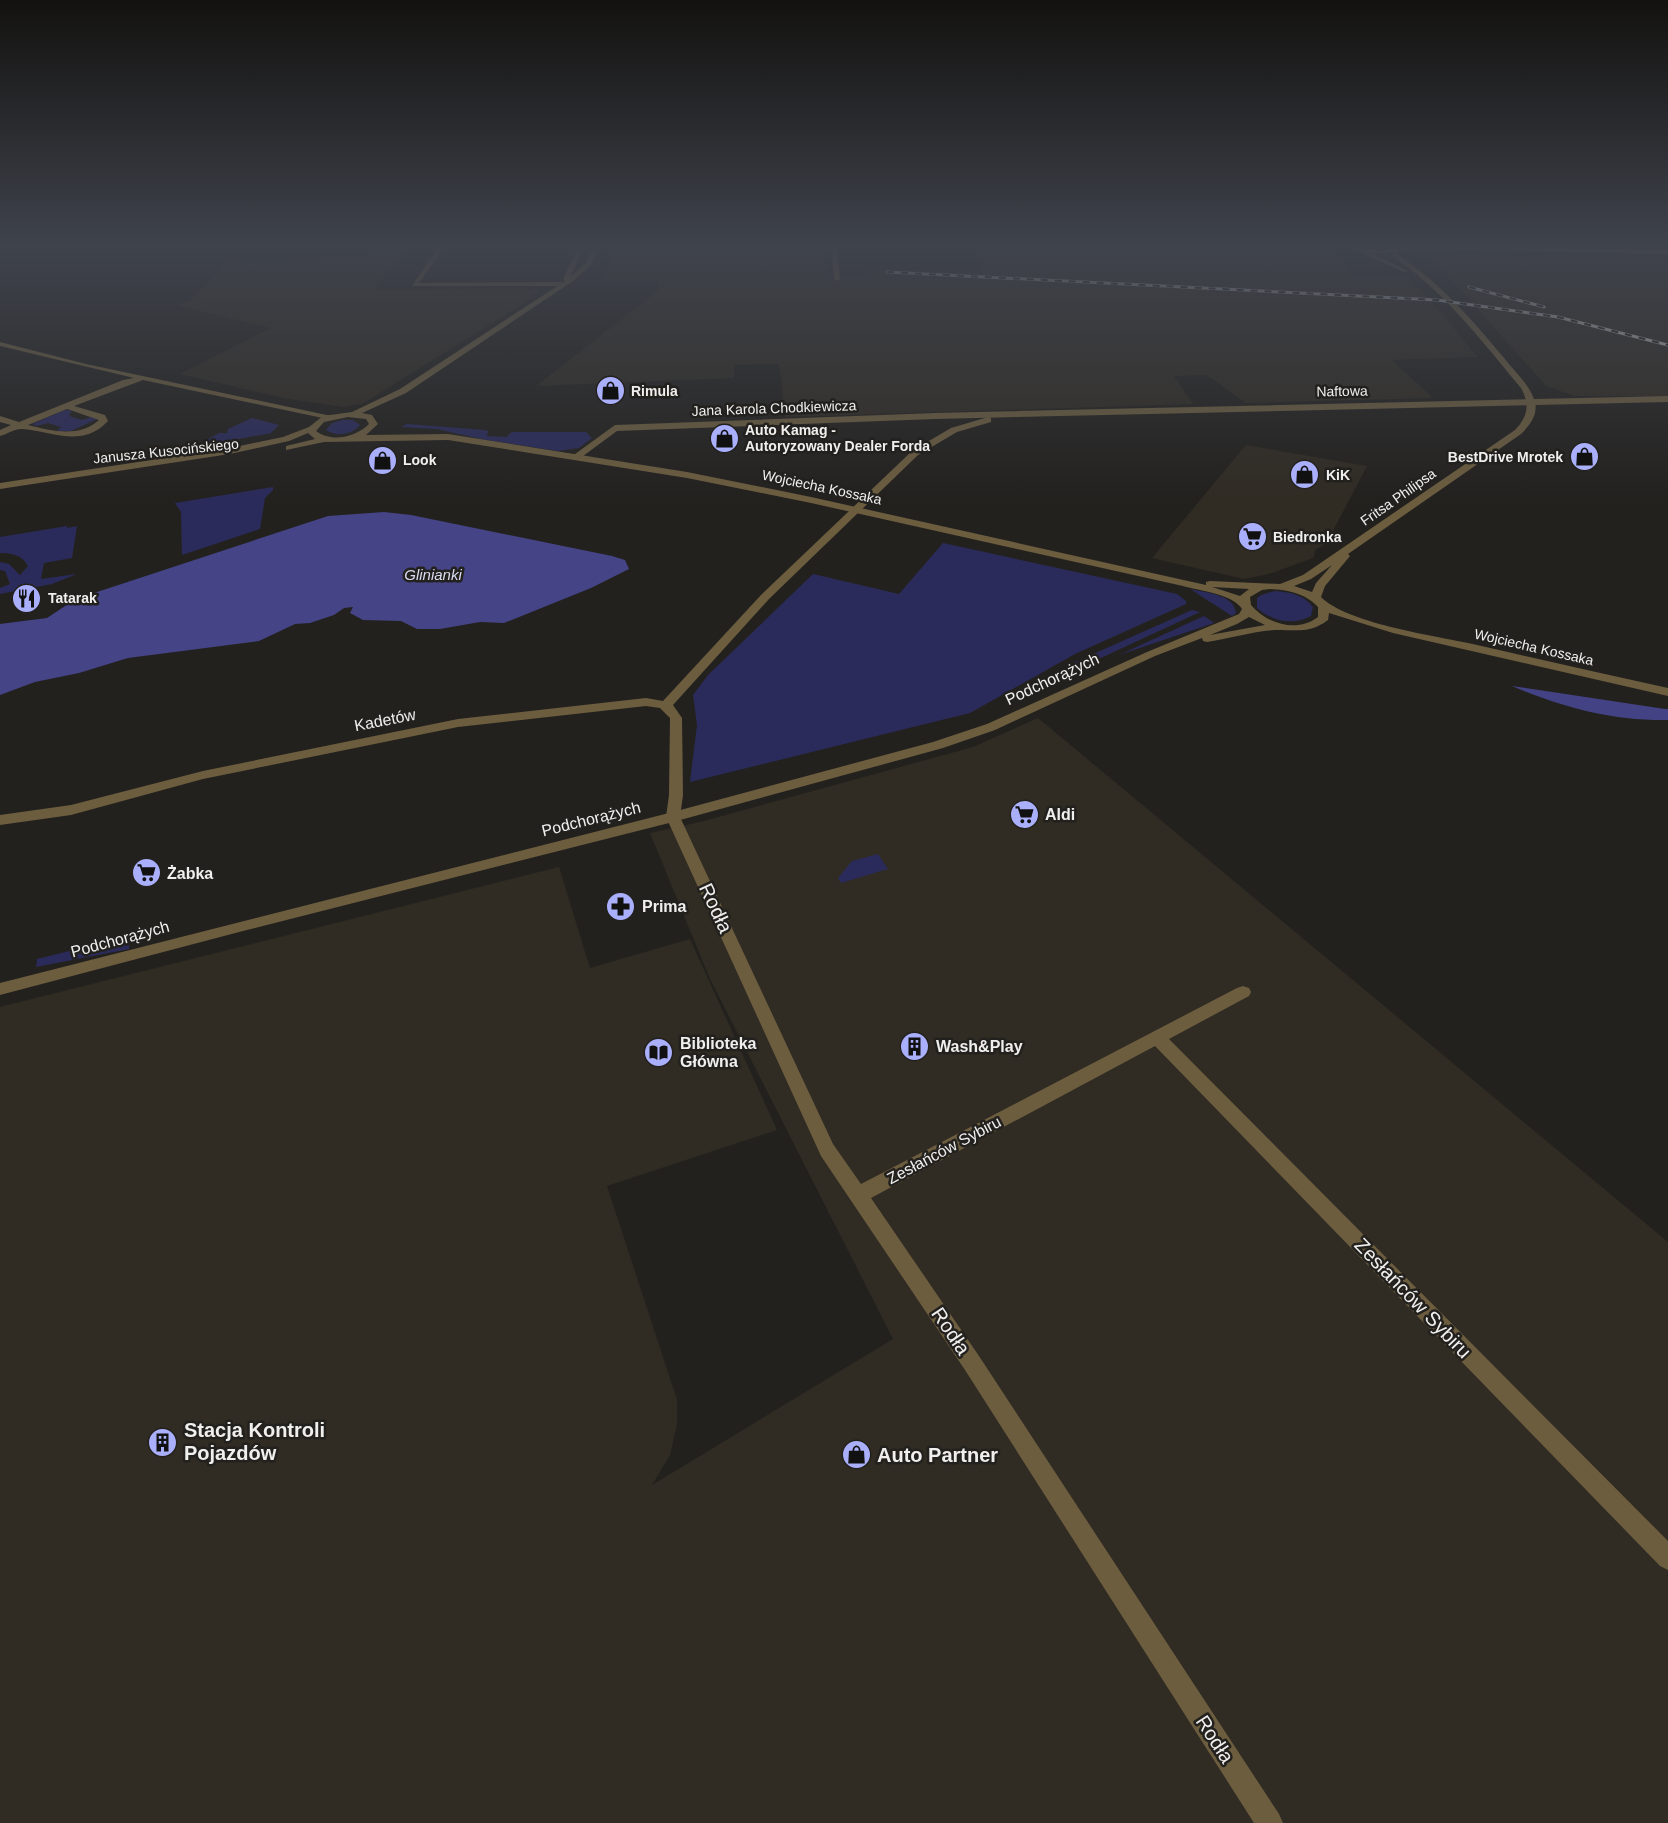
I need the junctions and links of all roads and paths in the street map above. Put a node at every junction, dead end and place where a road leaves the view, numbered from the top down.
1 (492, 331) edge
2 (1475, 331) edge
3 (0, 344) edge
4 (12, 347) junction
5 (0, 351) edge
6 (461, 352) junction
7 (143, 379) junction
8 (1668, 399) edge
9 (1531, 400) junction
10 (398, 404) dead end
11 (66, 406) junction
12 (354, 414) junction
13 (1016, 414) junction
14 (934, 416) junction
15 (332, 417) junction
16 (0, 419) edge
17 (375, 420) junction
18 (20, 425) junction
19 (312, 427) junction
20 (954, 430) junction
21 (0, 433) edge
22 (448, 437) junction
23 (352, 438) junction
24 (324, 439) junction
25 (576, 457) junction
26 (80, 474) junction
27 (0, 486) edge
28 (858, 510) junction
29 (1350, 549) junction
30 (1185, 584) junction
31 (1270, 586) junction
32 (1283, 586) junction
33 (1319, 602) junction
34 (1245, 606) junction
35 (1317, 624) junction
36 (1279, 626) junction
37 (1394, 630) junction
38 (1177, 644) junction
39 (1668, 692) edge
40 (666, 705) junction
41 (673, 817) junction
42 (0, 820) edge
43 (0, 989) edge
44 (1243, 992) dead end
45 (1158, 1038) junction
46 (859, 1196) junction
47 (1668, 1557) edge
48 (1270, 1823) edge

1 - 6 street
2 - 9 street
3 - 4 street
4 - 5 street
4 - 7 street
6 - 10 street
6 - 12 street
7 - 11 street
7 - 15 street
7 - 19 street
8 - 9 street, Naftowa
9 - 13 street, Naftowa
9 - 29 street, Fritsa Philipsa
11 - 18 street
11 - 18 street
12 - 15 street
12 - 17 street, Wojciecha Kossaka
13 - 14 street, Naftowa
13 - 20 street, Naftowa
14 - 20 street
14 - 25 street, Jana Karola Chodkiewicza
15 - 19 street, Janusza Kusocińskiego
16 - 18 street
17 - 22 street, Wojciecha Kossaka
17 - 23 street
18 - 21 street
19 - 24 street
19 - 26 street, Janusza Kusocińskiego
20 - 28 street, Naftowa
22 - 23 street, Wojciecha Kossaka
22 - 25 street, Wojciecha Kossaka
23 - 24 street, Janusza Kusocińskiego
24 - 26 street, Janusza Kusocińskiego
25 - 28 street, Wojciecha Kossaka
26 - 27 street, Janusza Kusocińskiego
28 - 30 street, Wojciecha Kossaka
28 - 40 street
29 - 32 street, Fritsa Philipsa
29 - 33 street, Fritsa Philipsa
30 - 31 street, Wojciecha Kossaka
30 - 34 street, Wojciecha Kossaka
31 - 32 street, Wojciecha Kossaka
31 - 34 street, Podchorążych
32 - 33 street, Wojciecha Kossaka
33 - 35 street, Fritsa Philipsa
33 - 37 street, Wojciecha Kossaka
34 - 36 street, Wojciecha Kossaka
34 - 38 street, Podchorążych
35 - 36 street, Wojciecha Kossaka
35 - 37 street, Wojciecha Kossaka
36 - 38 street, Podchorążych
37 - 39 street, Wojciecha Kossaka
38 - 41 street, Podchorążych
40 - 41 street
40 - 42 street, Kadetów
41 - 43 street, Podchorążych
41 - 46 street, Rodła
44 - 45 street, Zesłańców Sybiru
45 - 46 street, Zesłańców Sybiru
45 - 47 street, Zesłańców Sybiru
46 - 48 street, Rodła

